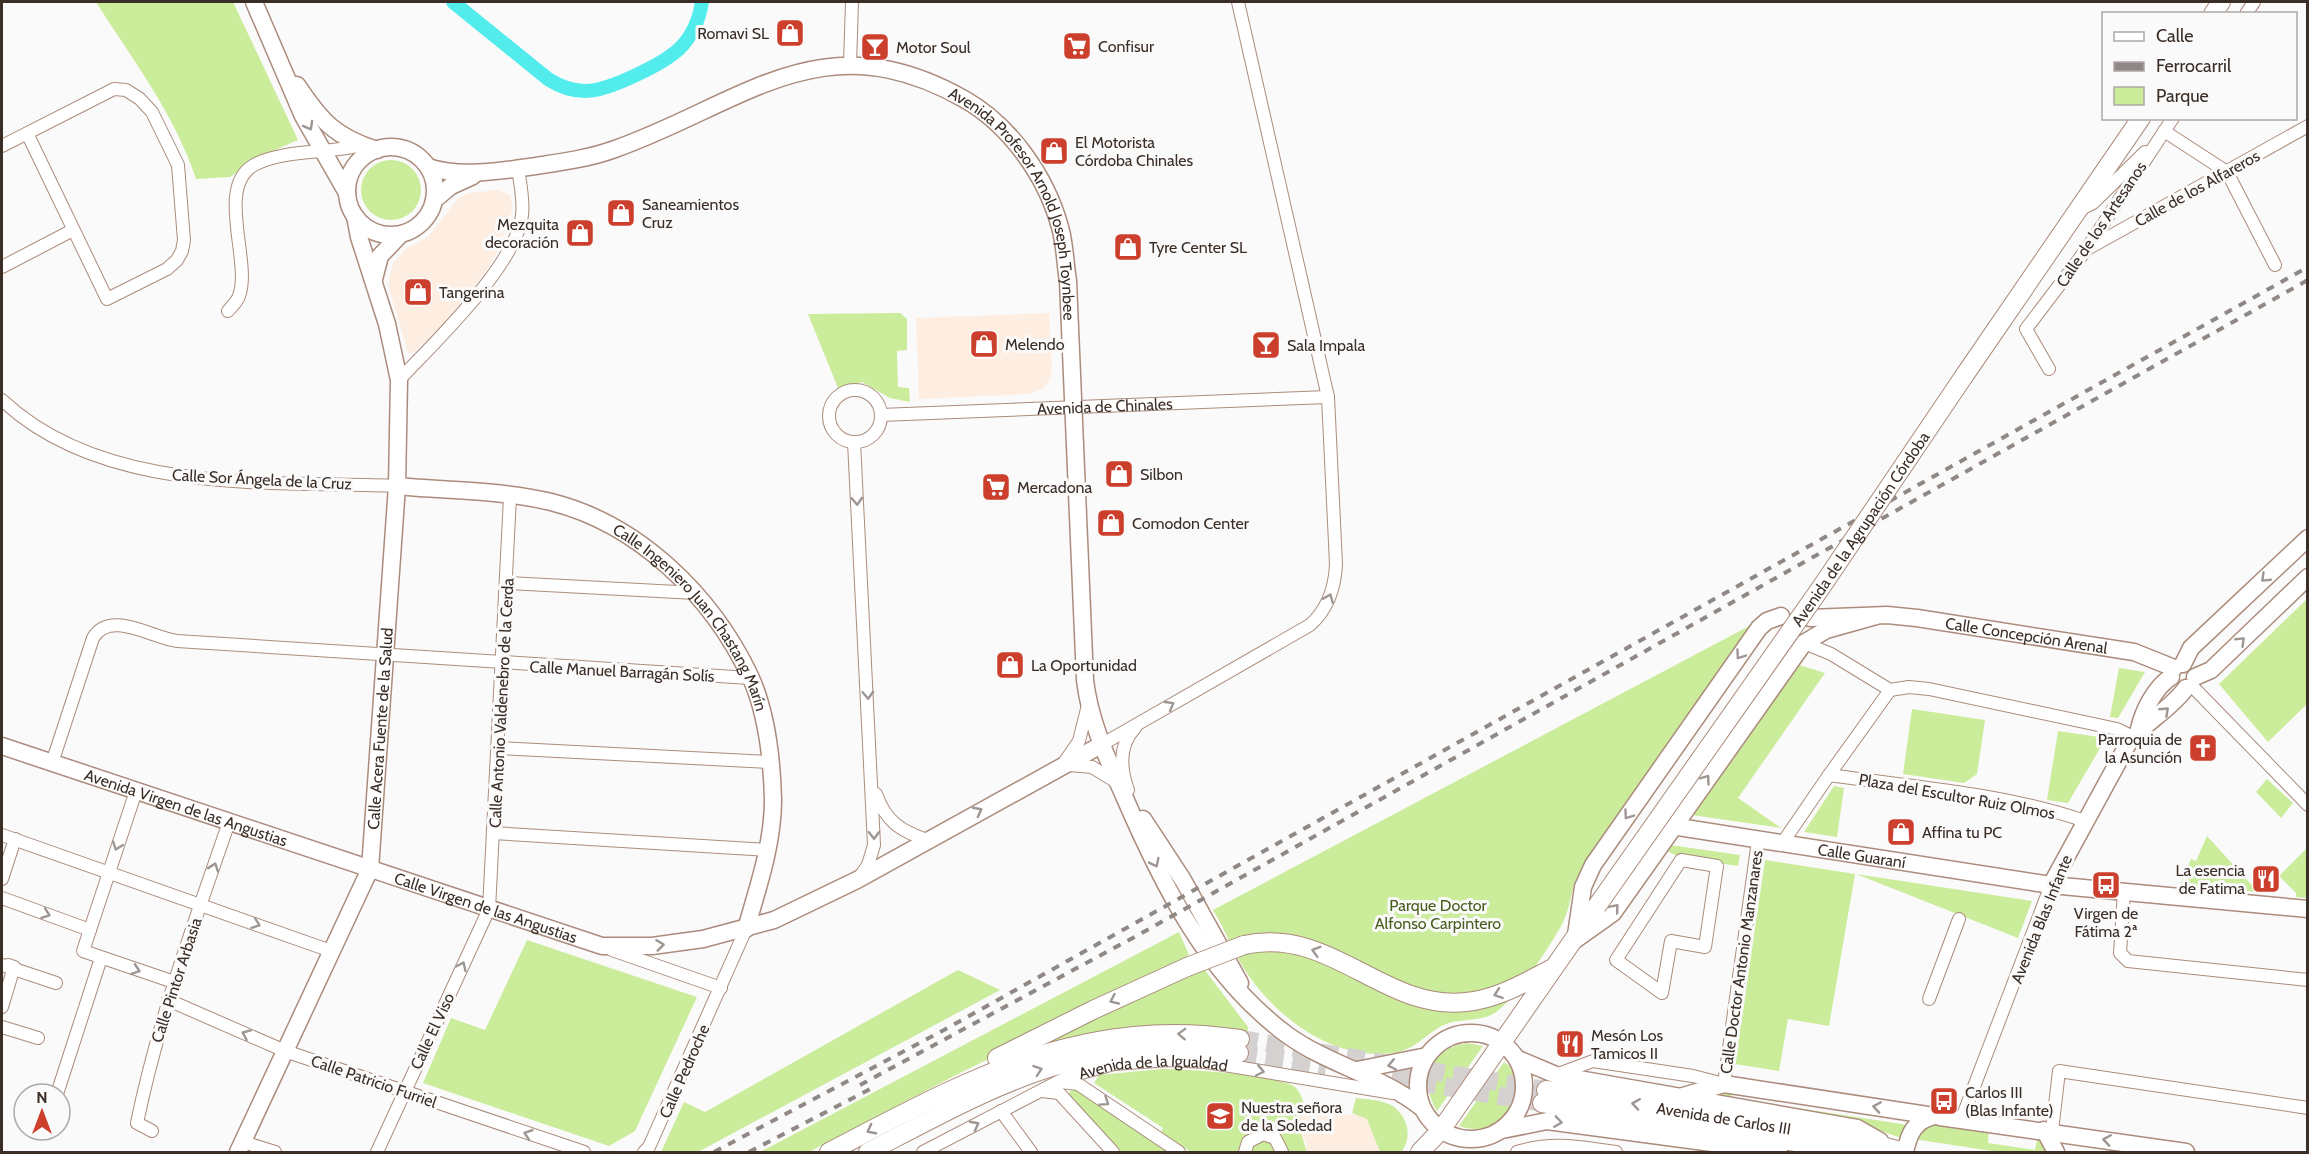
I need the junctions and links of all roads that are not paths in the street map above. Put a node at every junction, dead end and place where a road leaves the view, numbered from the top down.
1 (254, 2) edge
2 (852, 2) edge
3 (1238, 2) edge
4 (276, 53) junction
5 (850, 64) junction
6 (2140, 120) edge
7 (2172, 120) edge
8 (2307, 126) edge
9 (27, 133) junction
10 (2161, 136) junction
11 (2, 146) edge
12 (370, 148) junction
13 (324, 152) junction
14 (428, 166) junction
15 (518, 168) junction
16 (2227, 172) junction
17 (479, 173) junction
18 (347, 193) junction
19 (434, 200) junction
20 (2079, 210) junction
21 (355, 216) junction
22 (73, 230) junction
23 (401, 234) junction
24 (2086, 250) junction
25 (2275, 265) dead end
26 (2, 267) edge
27 (374, 279) junction
28 (228, 311) dead end
29 (2049, 369) dead end
30 (399, 380) junction
31 (1328, 397) junction
32 (2, 400) edge
33 (1071, 408) junction
34 (881, 415) junction
35 (854, 442) junction
36 (398, 486) junction
37 (510, 496) junction
38 (2307, 538) edge
39 (2307, 578) edge
40 (508, 583) junction
41 (696, 593) junction
42 (1780, 616) dead end
43 (1876, 616) junction
44 (1810, 618) dead end
45 (1804, 643) junction
46 (387, 655) junction
47 (503, 664) junction
48 (2176, 670) junction
49 (750, 678) junction
50 (2191, 683) junction
51 (1890, 690) junction
52 (1088, 705) junction
53 (1144, 720) junction
54 (2136, 733) junction
55 (1101, 745) junction
56 (2, 746) edge
57 (498, 748) junction
58 (771, 762) junction
59 (52, 763) junction
60 (1059, 768) junction
61 (1829, 775) junction
62 (1117, 779) junction
63 (873, 785) junction
64 (136, 791) junction
65 (1133, 802) junction
66 (2307, 805) edge
67 (2085, 821) junction
68 (229, 822) junction
69 (1672, 826) junction
70 (493, 833) junction
71 (2, 835) edge
72 (15, 839) junction
73 (927, 840) junction
74 (1758, 841) junction
75 (1781, 845) junction
76 (768, 850) junction
77 (370, 869) junction
78 (108, 872) junction
79 (2, 879) edge
80 (857, 880) junction
81 (2051, 885) junction
82 (2124, 892) junction
83 (2, 898) edge
84 (201, 904) junction
85 (489, 909) junction
86 (2307, 909) edge
87 (1959, 919) dead end
88 (746, 929) junction
89 (90, 930) junction
90 (1573, 939) junction
91 (602, 946) junction
92 (332, 951) junction
93 (101, 958) junction
94 (1616, 960) joint
95 (6, 966) edge
96 (1551, 969) junction
97 (2307, 980) edge
98 (56, 982) dead end
99 (174, 982) junction
100 (721, 988) junction
101 (1929, 999) dead end
102 (168, 1000) junction
103 (1250, 1002) junction
104 (2, 1007) edge
105 (2, 1026) edge
106 (38, 1038) dead end
107 (1502, 1042) junction
108 (285, 1051) junction
109 (1426, 1056) junction
110 (1518, 1059) junction
111 (1357, 1070) junction
112 (1557, 1075) junction
113 (61, 1082) edge
114 (1053, 1084) junction
115 (1724, 1084) junction
116 (404, 1092) junction
117 (1035, 1093) junction
118 (1401, 1094) junction
119 (1680, 1097) junction
120 (913, 1108) junction
121 (1422, 1108) junction
122 (2307, 1108) edge
123 (1001, 1111) junction
124 (1937, 1116) junction
125 (1962, 1118) junction
126 (1441, 1130) junction
127 (1501, 1130) junction
128 (152, 1131) dead end
129 (2048, 1131) junction
130 (1669, 1137) junction
131 (240, 1147) edge
132 (928, 1151) edge
133 (276, 1152) edge
134 (377, 1152) edge
135 (584, 1152) edge
136 (644, 1152) edge
137 (829, 1152) edge
138 (868, 1152) edge
139 (1030, 1152) edge
140 (1113, 1152) edge
141 (1179, 1152) edge
142 (1245, 1152) edge
143 (1282, 1152) edge
144 (1420, 1152) edge
145 (1431, 1152) edge
146 (1517, 1152) edge
147 (1616, 1152) edge
148 (1699, 1152) edge
149 (1779, 1152) edge
150 (1860, 1152) edge
151 (1885, 1152) edge
152 (1899, 1152) edge
153 (1905, 1152) edge
154 (2056, 1152) edge
155 (2186, 1152) edge

1 - 4 street
2 - 5 street
3 - 31 street
4 - 12 street
4 -> 13 street
5 - 15 street, Avenida Profesor Arnold Joseph Toynbee
5 - 33 street, Avenida Profesor Arnold Joseph Toynbee
6 - 20 main road, Avenida de la Agrupación Córdoba
7 - 10 street, Calle de los Artesanos
8 - 16 street, Calle de los Alfareros
9 - 11 street
9 - 22 street
9 - 22 street
10 - 16 street
10 - 20 street
10 - 24 street, Calle de los Artesanos
12 - 13 street
12 - 14 street
12 - 18 street
13 - 18 street
13 - 28 street
14 - 17 street, Avenida Profesor Arnold Joseph Toynbee
14 - 19 street
15 - 17 street, Avenida Profesor Arnold Joseph Toynbee
15 - 30 street
16 - 24 street, Calle de los Alfareros
16 - 25 street
17 - 19 street, Avenida Profesor Arnold Joseph Toynbee
18 - 21 street
19 - 23 street
20 - 90 main road, Avenida de la Agrupación Córdoba, bridge
21 - 23 street
21 - 27 street, Calle Acera Fuente de la Salud
22 - 26 street
23 - 27 street
24 - 29 street, Calle de los Artesanos
27 - 30 street, Calle Acera Fuente de la Salud
30 - 36 street, Calle Acera Fuente de la Salud
31 - 33 street, Avenida de Chinales
53 -> 31 street
32 - 36 street, Calle Sor Ángela de la Cruz
33 - 34 street, Avenida de Chinales
33 - 52 street, Avenida Profesor Arnold Joseph Toynbee
34 - 35 street
34 - 35 street
35 -> 63 street
36 - 37 street, Calle Ingeniero Juan Chastang Marín
36 - 46 street, Calle Acera Fuente de la Salud
37 - 40 street, Calle Antonio Valdenebro de la Cerda
37 - 41 street, Calle Ingeniero Juan Chastang Marín
38 -> 48 street, Avenida Blas Infante
50 -> 39 street, Avenida Blas Infante
40 - 41 street
40 - 47 street, Calle Antonio Valdenebro de la Cerda
41 - 49 street, Calle Ingeniero Juan Chastang Marín
42 -> 90 street, Avenida de la Agrupación Córdoba
43 - 44 street, Avenida de la Agrupación Córdoba
43 - 45 street, Avenida de la Agrupación Córdoba
43 - 48 street, Calle Concepción Arenal
45 - 51 street
69 -> 45 street, Avenida de la Agrupación Córdoba
46 - 47 street, Calle Manuel Barragán Solís
46 - 59 street, Calle Manuel Barragán Solís
46 - 77 street, Calle Acera Fuente de la Salud
47 - 49 street, Calle Manuel Barragán Solís
47 - 57 street, Calle Antonio Valdenebro de la Cerda
48 - 50 street, Calle Concepción Arenal
48 - 54 street, Avenida Blas Infante
49 - 58 street, Calle Ingeniero Juan Chastang Marín
54 -> 50 street, Avenida Blas Infante
50 - 66 street
51 - 54 street
51 - 61 street, Plaza del Escultor Ruiz Olmos
52 - 55 street, Avenida Profesor Arnold Joseph Toynbee
52 - 60 street
53 - 55 street
53 - 65 street
54 - 67 street, Avenida Blas Infante
55 - 60 street
55 - 62 street, Avenida Profesor Arnold Joseph Toynbee
56 - 59 street, Avenida Virgen de las Angustias
57 - 58 street
57 - 70 street, Calle Antonio Valdenebro de la Cerda
58 - 76 street, Calle Ingeniero Juan Chastang Marín
59 - 64 street, Avenida Virgen de las Angustias
60 - 62 street
73 -> 60 street
61 - 67 street, Plaza del Escultor Ruiz Olmos
61 - 75 street, Plaza del Escultor Ruiz Olmos
62 - 65 street, Avenida Profesor Arnold Joseph Toynbee
62 -> 103 street, Avenida Profesor Arnold Joseph Toynbee
63 - 73 street
63 -> 80 street
64 - 68 street, Avenida Virgen de las Angustias
64 -> 78 street
65 - 103 street, Avenida Profesor Arnold Joseph Toynbee
67 - 81 street, Avenida Blas Infante
68 - 77 street, Avenida Virgen de las Angustias
84 -> 68 street, Calle Pintor Arbasia
69 - 74 street, Calle Guaraní
90 -> 69 street, Avenida de la Agrupación Córdoba
70 - 76 street
70 - 85 street, Calle Antonio Valdenebro de la Cerda
71 - 72 street
72 - 78 street
72 - 79 street
73 - 80 street, Calle Virgen de las Angustias
74 - 75 street, Calle Guaraní
74 - 115 street, Calle Doctor Antonio Manzanares
75 - 81 street, Calle Guaraní
76 - 88 street, Calle Ingeniero Juan Chastang Marín
77 - 85 street, Calle Virgen de las Angustias
77 - 92 street, Calle Acera Fuente de la Salud
78 - 84 street
78 - 89 street
80 - 88 street, Calle Virgen de las Angustias
81 - 82 street, Calle Guaraní
81 - 125 street, Avenida Blas Infante
82 - 86 street, Calle Guaraní
82 - 97 street
83 -> 89 street
84 -> 92 street
84 - 99 street, Calle Pintor Arbasia
85 - 91 street, Calle Virgen de las Angustias
116 -> 85 street, Calle El Viso
87 - 101 street
91 -> 88 street, Calle Virgen de las Angustias
88 - 100 street, Calle Pedroche
89 - 93 street
90 - 96 main road, Avenida de la Agrupación Córdoba
91 - 100 street, Calle Virgen de las Angustias
92 - 108 street, Calle Acera Fuente de la Salud
93 -> 99 street
93 - 113 street
94 - 94 street
95 - 98 street
95 - 104 street
96 - 107 main road, Avenida de la Agrupación Córdoba
96 -> 120 main road, bridge
99 - 102 street, Calle Pintor Arbasia
100 - 136 street, Calle Pedroche
108 -> 102 street, Calle Patricio Furriel
102 - 128 street, Calle Pintor Arbasia
103 - 111 street, Avenida Profesor Arnold Joseph Toynbee
105 - 106 street
107 - 109 street
107 - 110 street
107 - 126 main road, Avenida de la Agrupación Córdoba
108 - 116 street, Calle Patricio Furriel
108 - 131 street, Calle Acera Fuente de la Salud
109 -> 111 street
109 - 121 street
110 - 112 street, Avenida de Carlos III
110 - 127 street
111 - 118 street, Avenida Profesor Arnold Joseph Toynbee
112 - 115 street, Avenida de Carlos III
112 - 119 street, Avenida de Carlos III
114 - 117 street, Avenida de la Igualdad
114 -> 118 street, Avenida de la Igualdad
114 -> 141 street
115 - 119 street, Avenida de Carlos III
124 -> 115 street, Avenida de Carlos III
116 - 134 street, Calle El Viso
135 -> 116 street, Calle Patricio Furriel
117 - 123 street, Avenida de la Igualdad
117 - 140 street
118 - 121 street, Avenida Profesor Arnold Joseph Toynbee
119 - 152 street, Avenida de Carlos III
120 -> 137 main road, Avenida de la Igualdad
138 -> 120 main road, Avenida de la Igualdad
121 - 126 street, Avenida Profesor Arnold Joseph Toynbee
122 - 129 street
132 -> 123 street, Avenida de la Igualdad
123 - 139 street
124 - 125 street, Avenida de Carlos III
124 - 153 street, Avenida de Carlos III
125 - 129 street, Avenida de Carlos III
126 - 127 street, Avenida de Carlos III
126 - 144 main road, Avenida de la Agrupación Córdoba
126 - 145 main road, Avenida de la Agrupación Córdoba
127 -> 130 street, Avenida de Carlos III
129 - 154 street
155 -> 129 street, Avenida de Carlos III
130 - 148 street, Avenida de Carlos III
130 - 149 street, Avenida de Carlos III
131 - 133 street
142 - 143 street
146 - 147 street
152 -> 150 main road, Avenida de Carlos III
151 - 152 main road, Avenida de Carlos III
152 - 153 main road, Avenida de Carlos III

